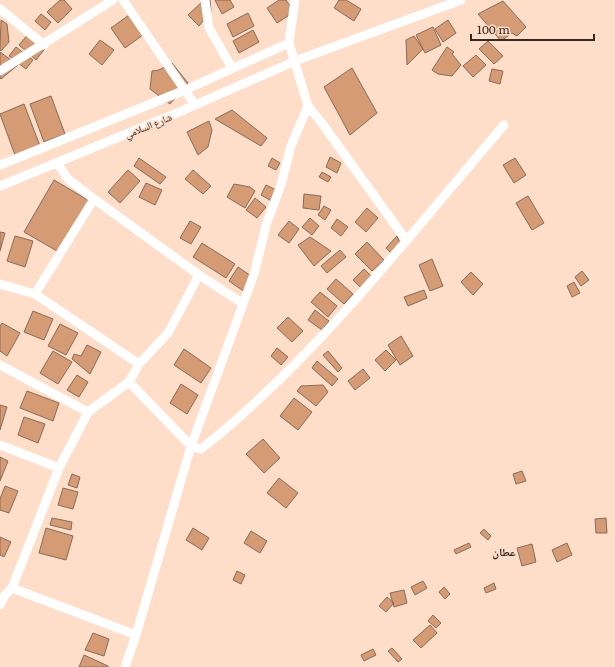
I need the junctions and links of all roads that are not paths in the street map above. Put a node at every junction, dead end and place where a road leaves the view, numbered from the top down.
1 (113, 0) edge
2 (122, 0) edge
3 (205, 0) edge
4 (295, 0) edge
5 (461, 0) edge
6 (0, 9) edge
7 (289, 43) junction
8 (44, 45) junction
9 (295, 61) junction
10 (232, 68) junction
11 (0, 71) edge
12 (185, 90) junction
13 (195, 105) junction
14 (308, 106) junction
15 (504, 125) dead end
16 (58, 163) junction
17 (0, 165) edge
18 (0, 186) edge
19 (94, 199) junction
20 (406, 240) junction
21 (199, 274) junction
22 (0, 284) edge
23 (35, 294) junction
24 (242, 303) junction
25 (139, 364) junction
26 (0, 365) edge
27 (129, 382) junction
28 (88, 412) junction
29 (0, 445) edge
30 (191, 446) junction
31 (59, 468) junction
32 (12, 588) junction
33 (2, 594) edge
34 (0, 605) edge
35 (136, 635) junction
36 (124, 667) edge

1 - 8 street
2 - 12 street
3 - 10 street
4 - 7 street
5 - 9 street, شارع السلامي
6 - 8 street
7 - 9 street
7 - 10 street, شارع السلامي
8 - 11 street
9 - 13 street, شارع السلامي
9 - 14 street
10 - 12 street, شارع السلامي
12 - 13 street
12 - 17 street, شارع السلامي
13 - 16 street, شارع السلامي
14 - 20 street
14 - 24 street
15 - 20 street
16 - 18 street, شارع السلامي
16 - 19 street
19 - 21 street
19 - 23 street
20 - 30 street
21 - 24 street
21 - 25 street
22 - 23 street
23 - 25 street
24 - 30 street
25 - 27 street
26 - 28 street
27 - 28 street
27 - 30 street
28 - 31 street
29 - 31 street
30 - 35 street
31 - 32 street
32 - 33 street
32 - 35 street
33 - 34 street
35 - 36 street

